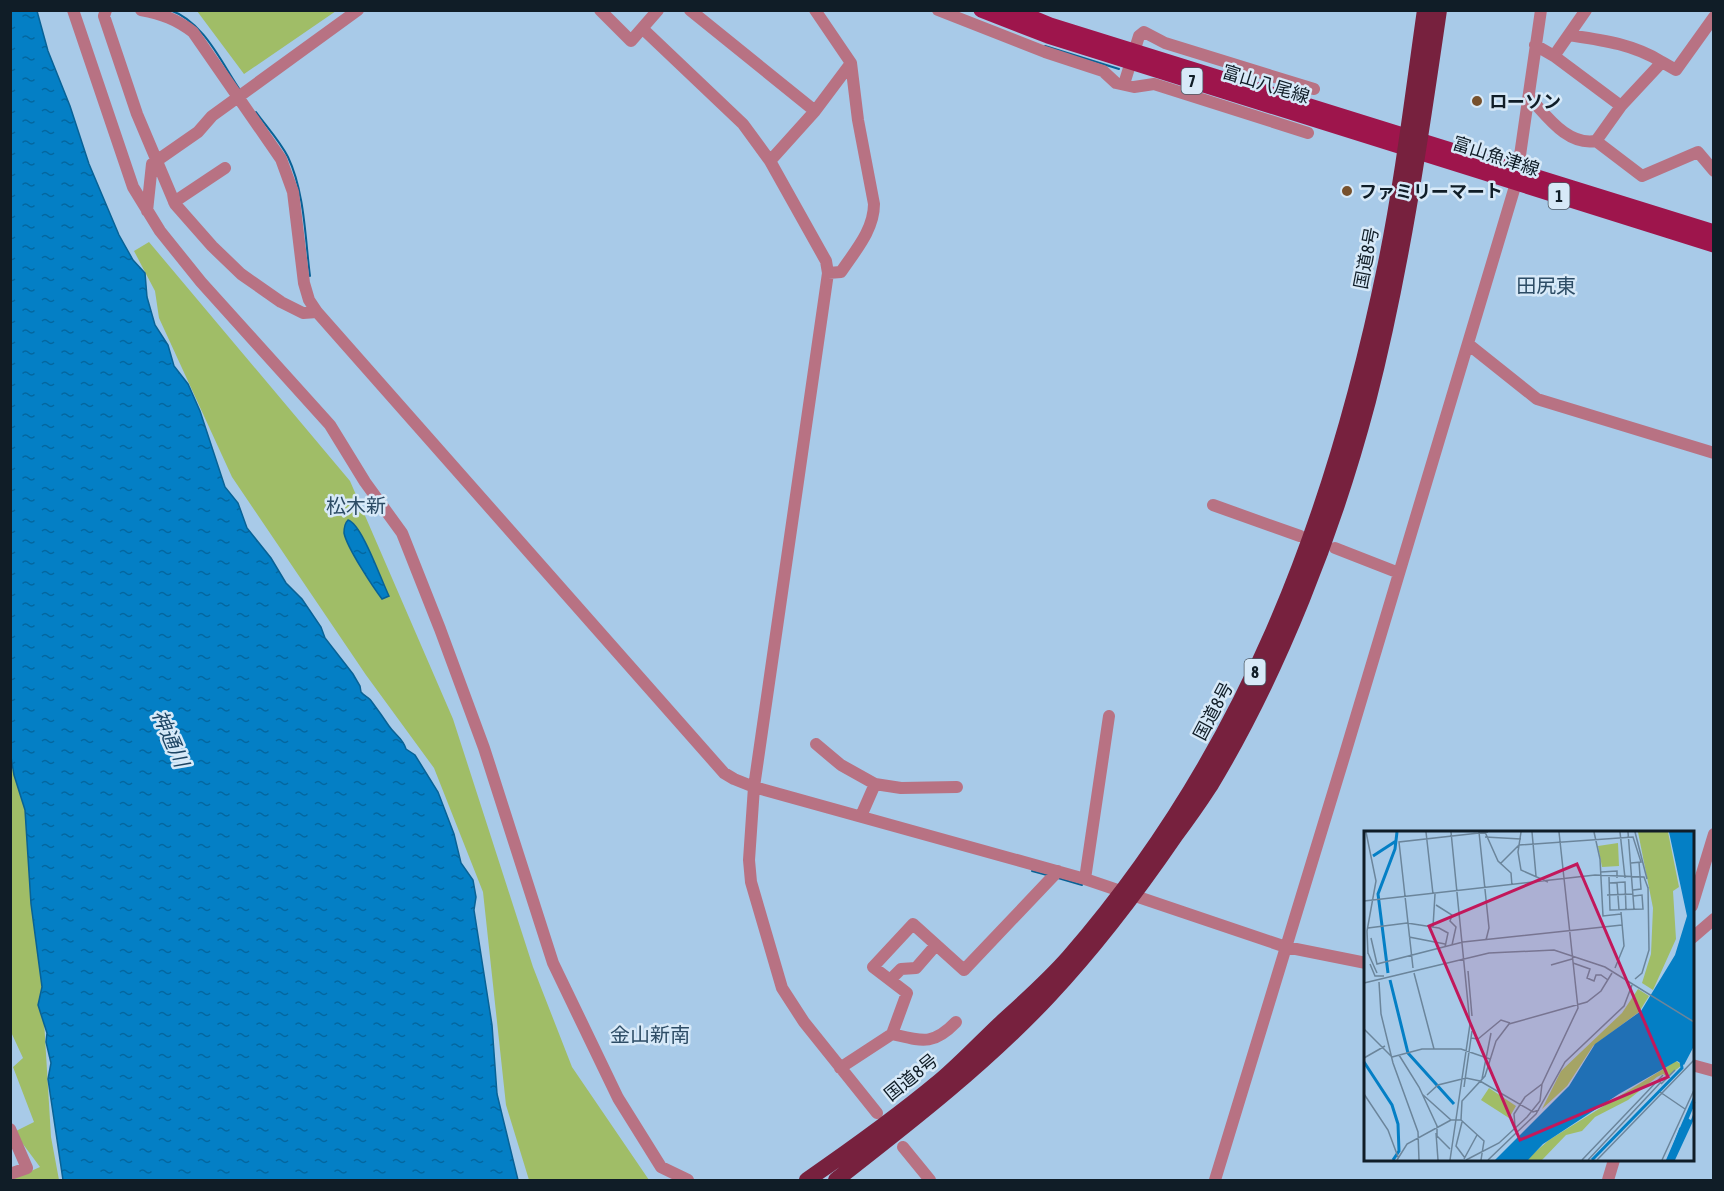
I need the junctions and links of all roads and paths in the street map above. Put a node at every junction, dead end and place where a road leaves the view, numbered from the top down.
1 (73, 10) edge
2 (106, 10) edge
3 (141, 10) edge
4 (358, 10) edge
5 (600, 10) edge
6 (658, 10) edge
7 (690, 10) edge
8 (816, 10) edge
9 (938, 10) edge
10 (981, 10) edge
11 (1014, 10) edge
12 (1425, 10) edge
13 (1438, 10) edge
14 (1541, 10) edge
15 (1586, 10) edge
16 (1712, 24) edge
17 (643, 29) junction
18 (1569, 34) junction
19 (1535, 45) junction
20 (1133, 56) junction
21 (1554, 56) junction
22 (1662, 62) junction
23 (851, 63) junction
24 (1124, 84) junction
25 (1314, 89) dead end
26 (240, 97) junction
27 (1529, 97) junction
28 (1621, 106) junction
29 (815, 111) junction
30 (1308, 133) dead end
31 (1596, 141) junction
32 (1412, 144) junction
33 (156, 161) junction
34 (770, 161) junction
35 (1711, 163) edge
36 (225, 168) dead end
37 (1517, 177) junction
38 (174, 202) junction
39 (147, 211) junction
40 (1713, 232) edge
41 (1713, 245) edge
42 (828, 273) junction
43 (317, 312) junction
44 (1468, 344) junction
45 (1713, 453) edge
46 (1213, 505) dead end
47 (1300, 536) dead end
48 (1335, 548) dead end
49 (1399, 573) junction
50 (1109, 716) dead end
51 (816, 744) dead end
52 (875, 784) junction
53 (754, 787) junction
54 (957, 787) dead end
55 (861, 816) junction
56 (1713, 834) edge
57 (1058, 872) junction
58 (1085, 879) junction
59 (1128, 893) junction
60 (1694, 899) edge
61 (1713, 919) edge
62 (1694, 936) edge
63 (936, 945) junction
64 (1286, 947) junction
65 (1364, 963) edge
66 (890, 980) junction
67 (956, 1022) dead end
68 (892, 1034) junction
69 (1694, 1066) edge
70 (840, 1068) junction
71 (1713, 1071) edge
72 (877, 1113) dead end
73 (10, 1129) edge
74 (903, 1147) dead end
75 (1614, 1161) edge
76 (10, 1174) edge
77 (688, 1180) edge
78 (807, 1180) edge
79 (836, 1180) edge
80 (930, 1180) edge
81 (1215, 1180) edge
82 (1608, 1180) edge

1 - 39 street
2 - 33 street
3 - 26 street
4 - 26 street
5 - 17 street
6 - 17 street
7 - 29 street
8 - 23 street
9 - 24 street
10 - 20 main road, 富山八尾線 / 7
11 - 20 main road, 富山八尾線 / 7
12 - 32 highway, 国道8号 / 8
13 - 32 highway, 国道8号 / 8
14 - 19 street
15 - 18 street
16 - 22 street
17 - 34 street
18 - 21 street
18 - 22 street
19 - 21 street
19 - 27 street
20 - 24 street
20 - 25 street
20 - 32 main road, 富山八尾線 / 7
21 - 28 street
22 - 28 street
23 - 29 street
23 - 42 street
24 - 30 street
26 - 33 street
26 - 43 street
27 - 31 street
27 - 37 street
28 - 31 street
29 - 34 street
31 - 35 street
32 - 37 main road, 富山魚津線 / 1
32 - 59 highway, 国道8号 / 8
33 - 38 street
33 - 39 street
34 - 42 street
36 - 38 street
37 - 40 main road, 富山魚津線 / 1
37 - 41 main road, 富山魚津線 / 1
37 - 44 street
38 - 43 street
39 - 77 street
42 - 53 street
43 - 53 street
44 - 45 street
44 - 49 street
46 - 47 street
48 - 49 street
49 - 64 street
50 - 58 street
51 - 52 street
52 - 54 street
52 - 55 street
53 - 55 street
53 - 70 street
55 - 57 street
56 - 60 street
57 - 58 street
57 - 63 street
58 - 59 street
59 - 64 street
59 - 78 highway, 国道8号 / 8
59 - 79 highway, 国道8号 / 8
61 - 62 street
63 - 66 street
63 - 66 street
64 - 65 street
64 - 81 street
66 - 68 street
67 - 68 street
68 - 70 street
69 - 71 street
70 - 72 street
73 - 76 street
74 - 80 street
75 - 82 street

